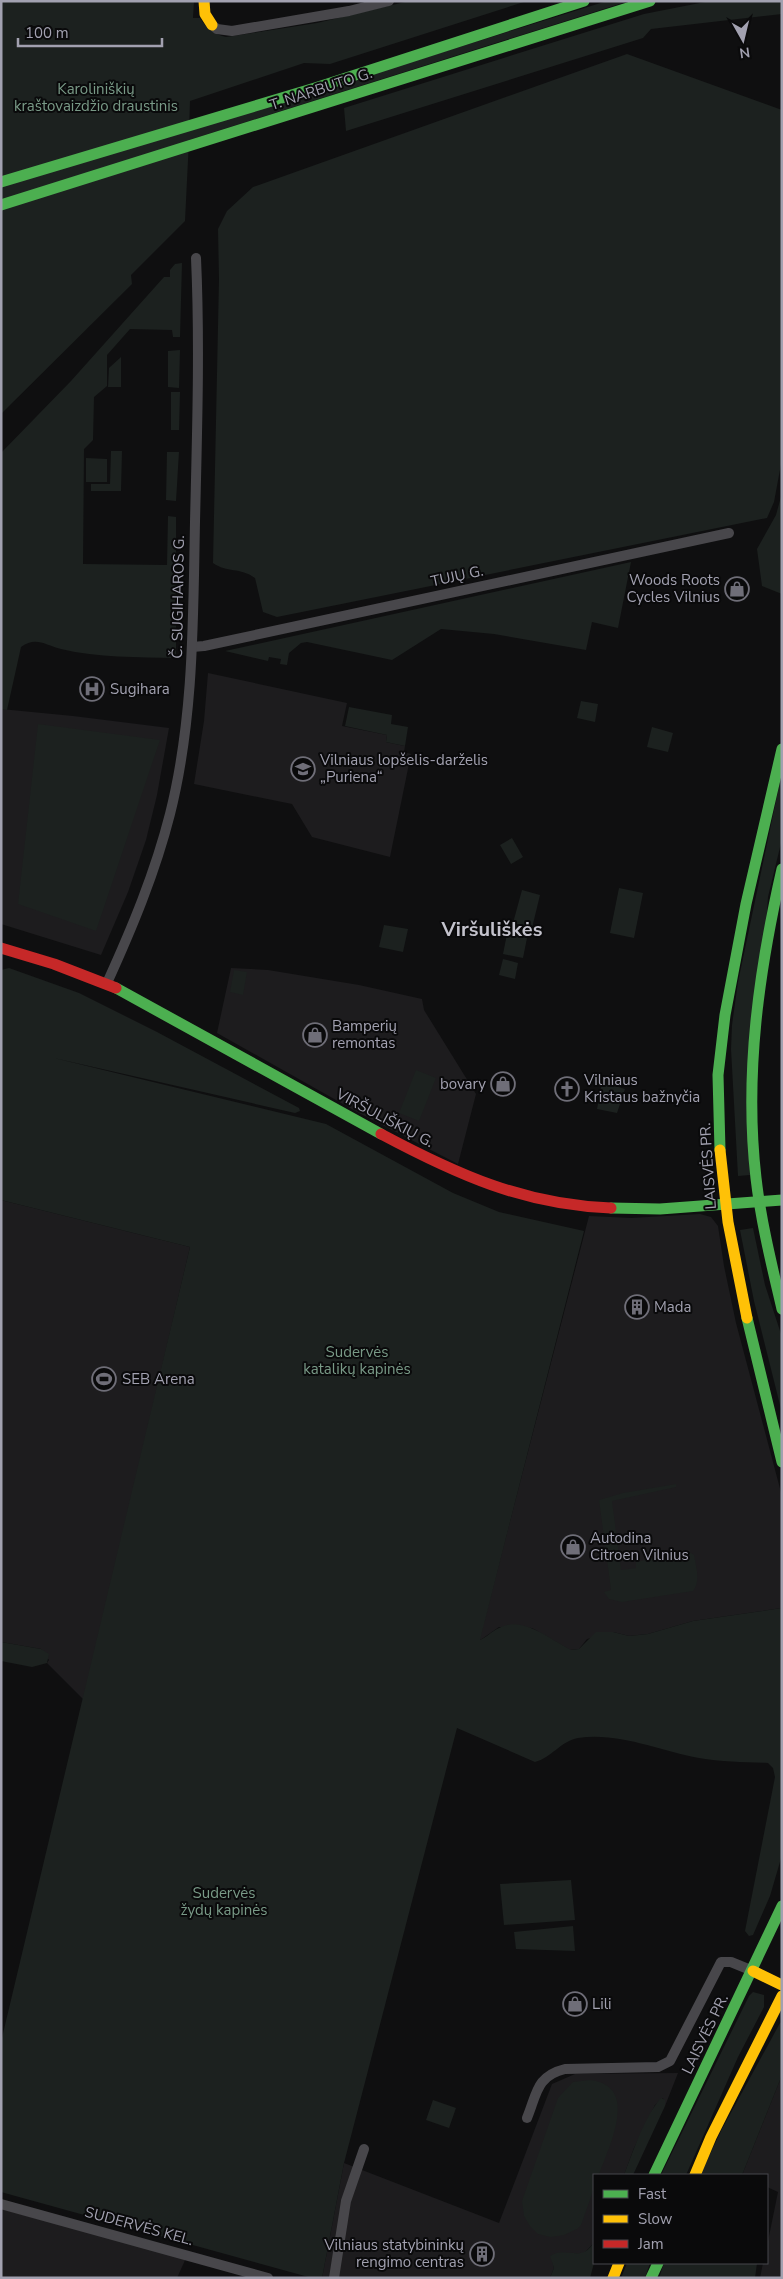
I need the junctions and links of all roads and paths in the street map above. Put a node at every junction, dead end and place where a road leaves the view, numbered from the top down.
1 (204, 1) edge
2 (390, 1) edge
3 (584, 1) edge
4 (650, 1) edge
5 (212, 25) joint
6 (1, 182) edge
7 (1, 205) edge
8 (196, 258) dead end
9 (729, 533) dead end
10 (192, 647) junction
11 (782, 749) edge
12 (782, 869) edge
13 (1, 948) edge
14 (107, 983) junction
15 (782, 1200) edge
16 (760, 1201) junction
17 (725, 1204) junction
18 (782, 1309) edge
19 (782, 1462) edge
20 (782, 1906) edge
21 (753, 1971) junction
22 (782, 1985) edge
23 (782, 1996) edge
24 (527, 2118) dead end
25 (364, 2148) dead end
26 (654, 2174) edge
27 (695, 2174) edge
28 (1, 2204) edge
29 (619, 2264) edge
30 (658, 2264) edge
31 (268, 2278) edge
32 (334, 2278) edge
33 (613, 2278) edge
34 (652, 2278) edge

1 - 5 main road
2 - 5 street
3 - 6 main road, T. NARBUTO G.
4 - 7 main road, T. NARBUTO G.
8 - 10 street, Č. SUGIHAROS G.
9 - 10 street, TUJŲ G.
10 - 14 street, Č. SUGIHAROS G.
11 - 17 main road, LAISVĖS PR.
12 - 16 main road
13 - 14 main road, VIRŠULIŠKIŲ G.
14 - 17 main road, VIRŠULIŠKIŲ G.
15 - 16 main road, VIRŠULIŠKIŲ G.
16 - 17 main road, VIRŠULIŠKIŲ G.
16 - 18 main road
17 - 19 main road, LAISVĖS PR.
20 - 21 main road, LAISVĖS PR.
21 - 22 main road
21 - 24 street
21 - 26 main road, LAISVĖS PR.
23 - 27 main road
25 - 32 street
28 - 31 street, SUDERVĖS KEL.
29 - 33 main road
30 - 34 main road

